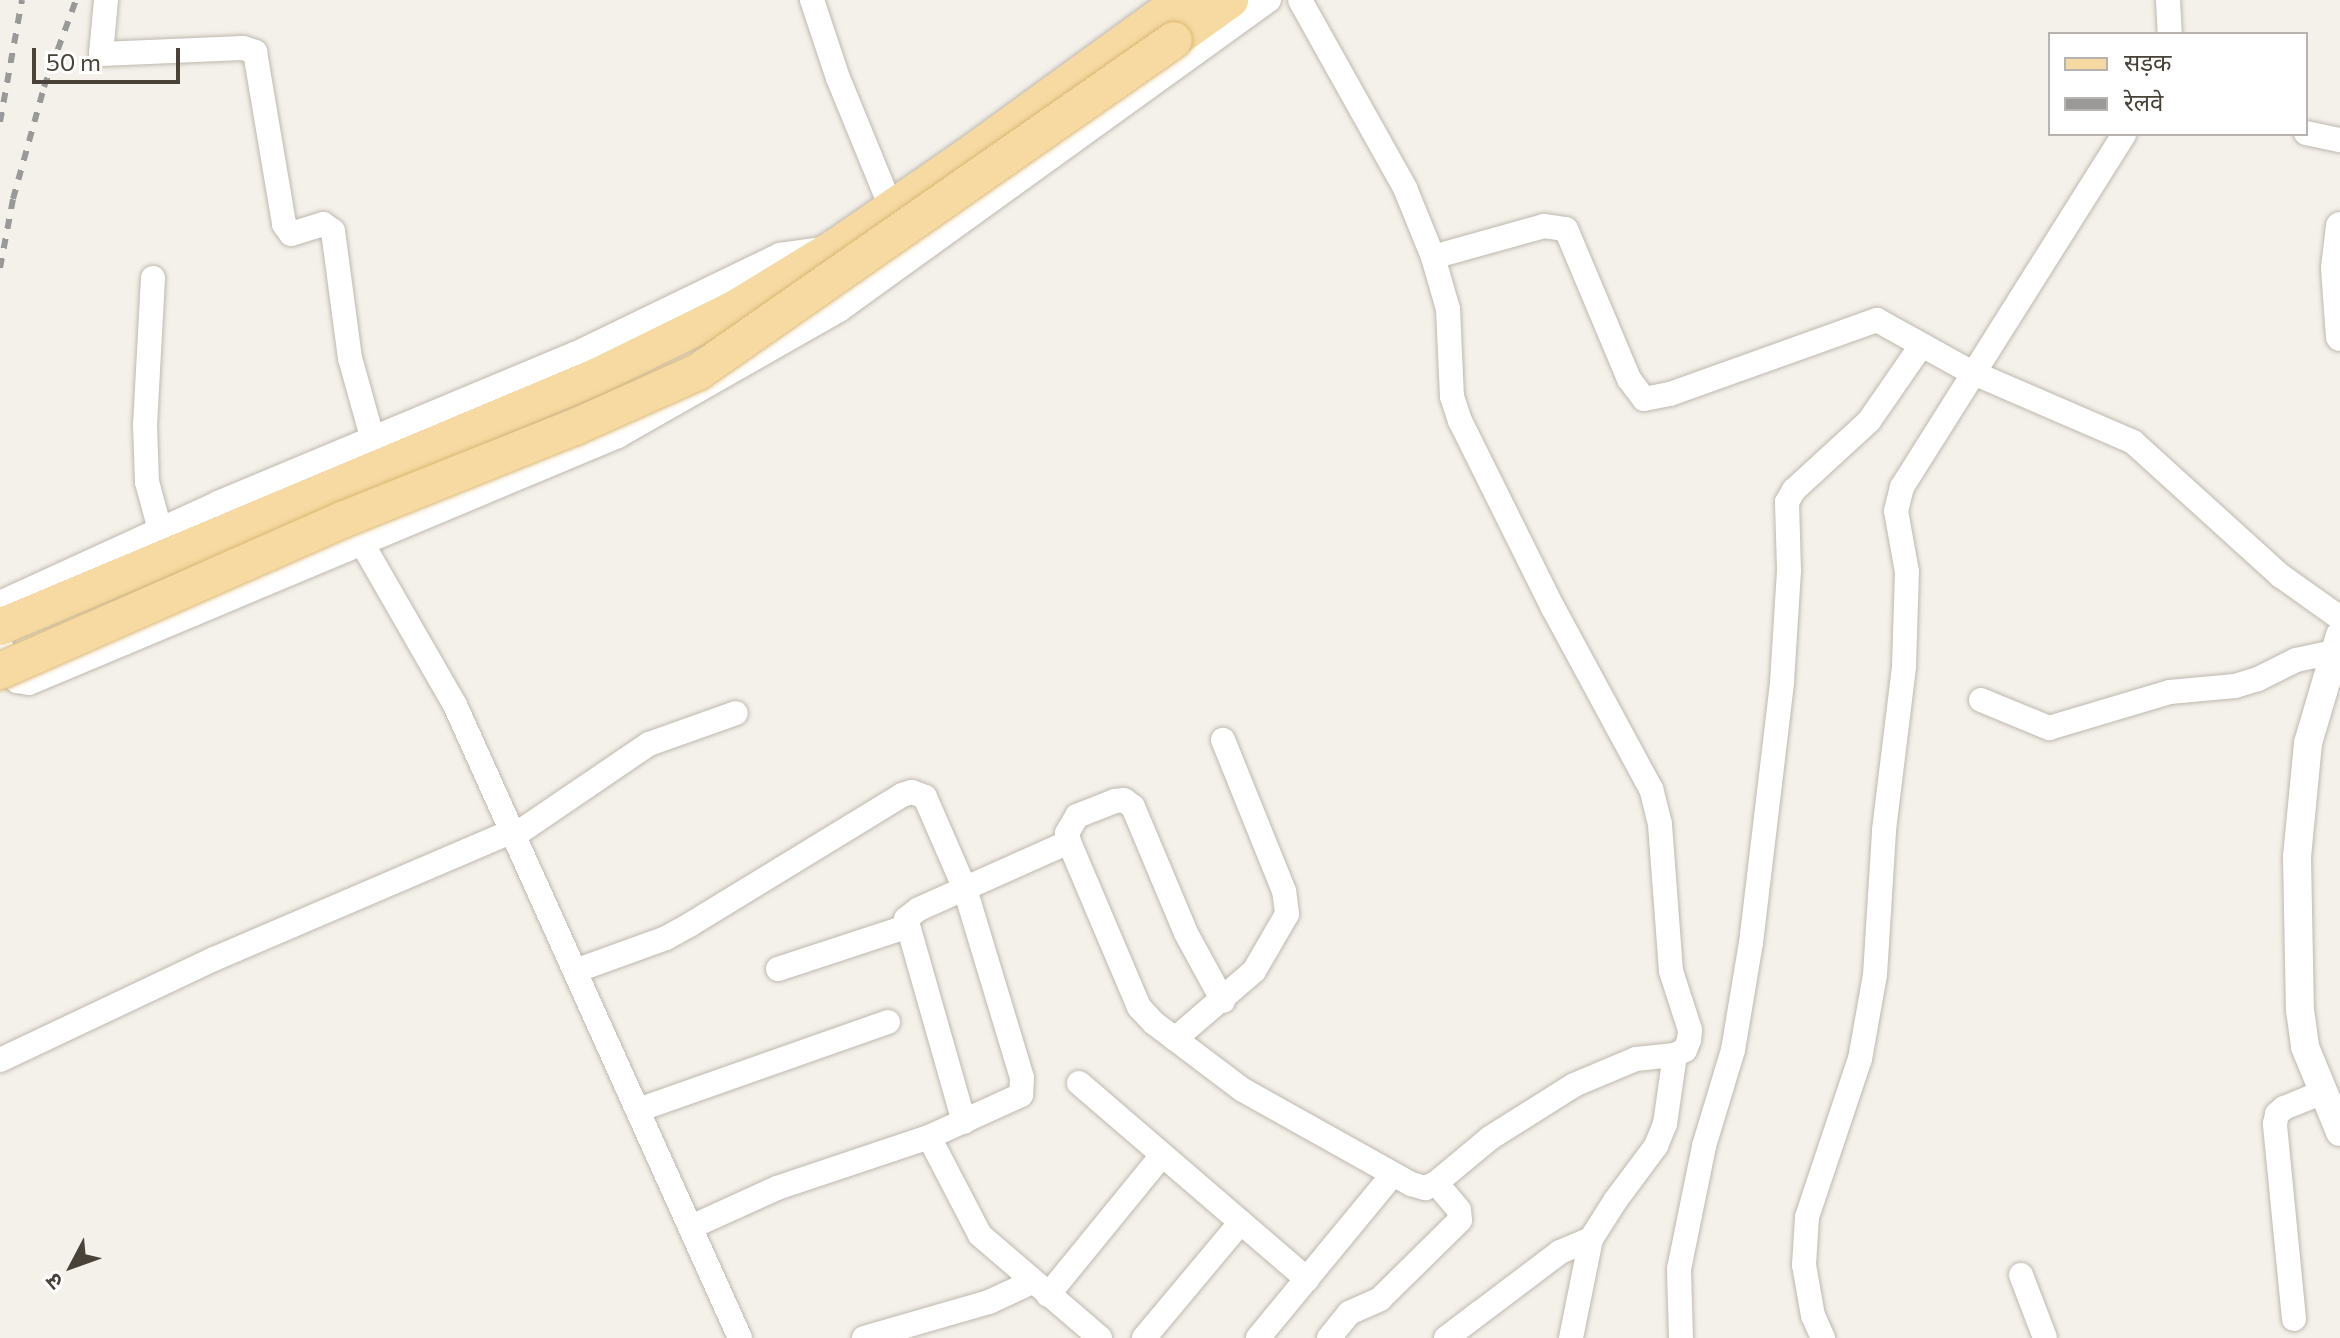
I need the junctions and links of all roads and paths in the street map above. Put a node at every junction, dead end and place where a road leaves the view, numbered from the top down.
1 (106, 0) edge
2 (812, 0) edge
3 (1182, 0) edge
4 (1230, 0) edge
5 (1269, 0) edge
6 (1300, 0) edge
7 (2168, 0) edge
8 (2170, 32) edge
9 (2308, 133) edge
10 (2123, 136) edge
11 (2340, 140) edge
12 (891, 207) junction
13 (2340, 226) edge
14 (834, 248) junction
15 (1433, 257) junction
16 (153, 278) dead end
17 (861, 294) junction
18 (2340, 337) edge
19 (1925, 348) junction
20 (1972, 372) junction
21 (372, 437) junction
22 (160, 530) junction
23 (363, 545) junction
24 (0, 603) edge
25 (2340, 618) edge
26 (0, 627) edge
27 (2338, 643) edge
28 (0, 644) edge
29 (0, 671) edge
30 (1981, 700) dead end
31 (736, 713) dead end
32 (1223, 740) dead end
33 (512, 831) junction
34 (1069, 842) junction
35 (965, 889) junction
36 (906, 927) junction
37 (778, 969) dead end
38 (575, 971) junction
39 (1223, 1001) junction
40 (888, 1022) dead end
41 (1175, 1039) junction
42 (1675, 1055) junction
43 (0, 1060) edge
44 (1079, 1083) dead end
45 (2323, 1092) junction
46 (638, 1110) junction
47 (964, 1122) junction
48 (2340, 1132) edge
49 (929, 1137) junction
50 (1162, 1155) junction
51 (1393, 1174) junction
52 (1436, 1183) junction
53 (1241, 1222) junction
54 (691, 1227) junction
55 (1591, 1239) junction
56 (2021, 1275) dead end
57 (1307, 1279) junction
58 (1040, 1289) junction
59 (2294, 1319) dead end
60 (740, 1338) edge
61 (864, 1338) edge
62 (1100, 1338) edge
63 (1144, 1338) edge
64 (1258, 1338) edge
65 (1329, 1338) edge
66 (1446, 1338) edge
67 (1571, 1338) edge
68 (1681, 1338) edge
69 (1823, 1338) edge
70 (2045, 1338) edge

1 - 21 street
2 - 12 street
3 - 12 main road
4 - 29 main road, bridge
5 - 17 street
6 - 15 street
7 - 8 street
9 - 11 street
10 - 20 street
12 - 14 main road
13 - 18 street
14 - 17 street
14 - 21 street
14 - 26 main road
15 - 19 street
15 - 42 street
16 - 22 street
17 - 23 street
19 - 20 street
19 - 68 street
20 - 25 street
20 - 69 street
21 - 22 street
22 - 24 street
23 - 28 street
23 - 33 street
27 - 30 street
27 - 45 street
31 - 33 street
32 - 39 street
33 - 38 street
33 - 43 street
34 - 35 street
34 - 39 street
34 - 41 street
35 - 36 street
35 - 38 street
35 - 47 street
36 - 37 street
36 - 47 street
38 - 46 street
39 - 41 street
40 - 46 street
41 - 51 street
42 - 52 street
42 - 55 street
44 - 50 street
45 - 48 street
45 - 59 street
46 - 54 street
47 - 49 street
49 - 54 street
49 - 58 street
50 - 53 street
50 - 58 street
51 - 52 street
51 - 57 street
52 - 65 street
53 - 57 street
53 - 63 street
54 - 60 street
55 - 66 street
55 - 67 street
56 - 70 street
57 - 64 street
58 - 61 street
58 - 62 street

